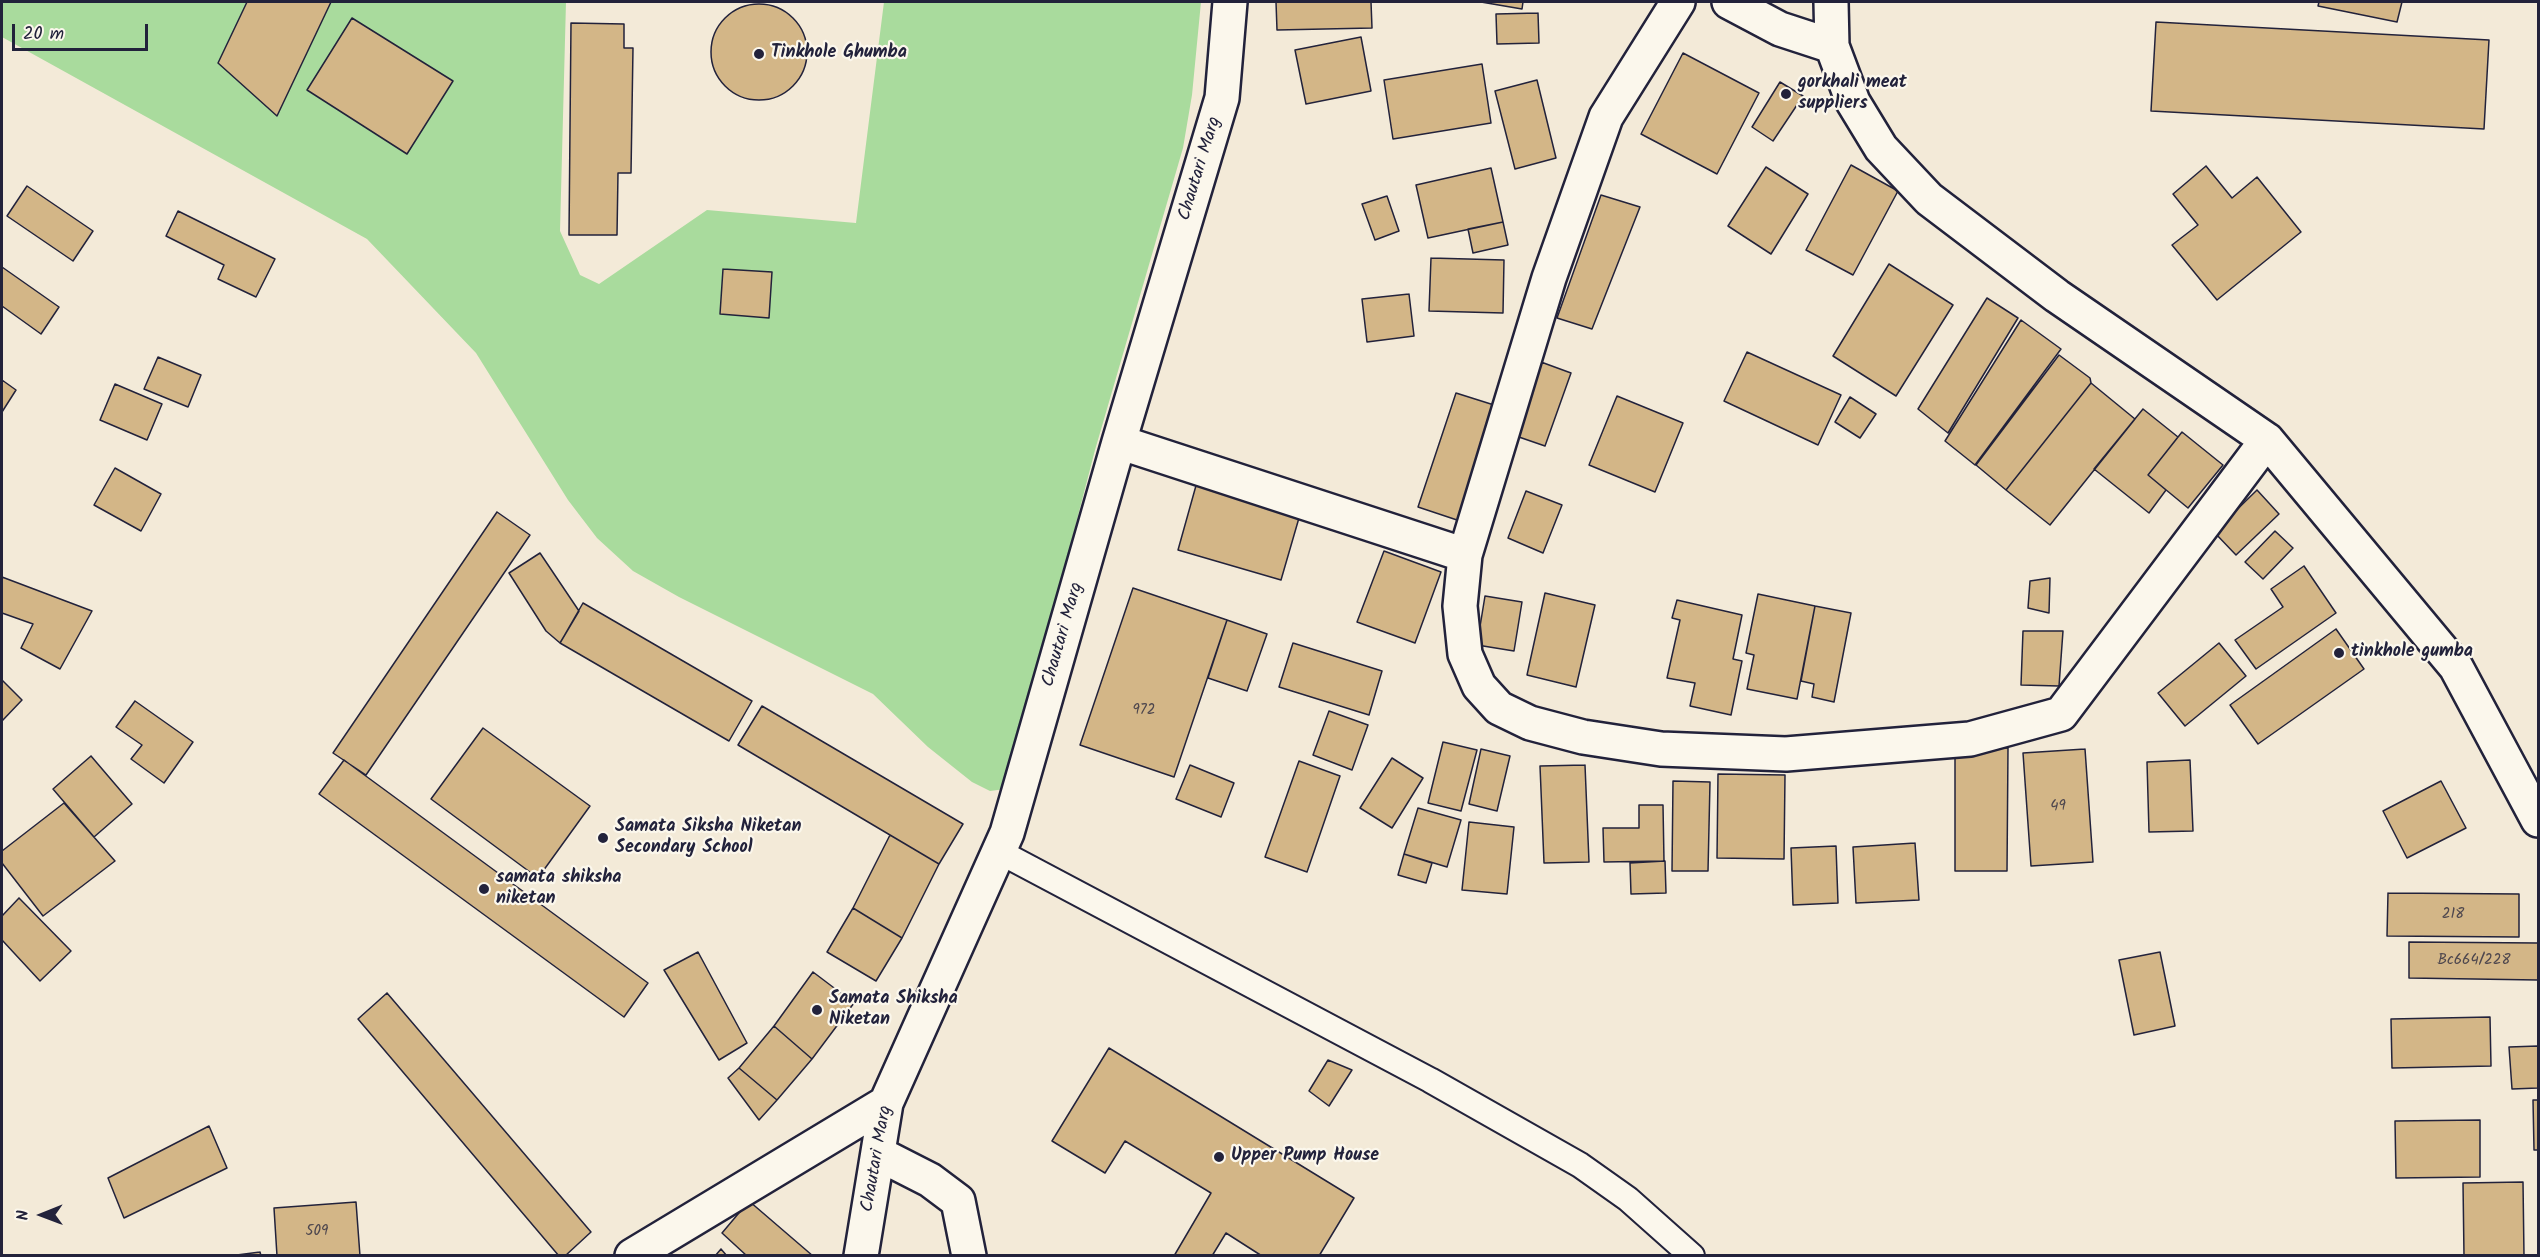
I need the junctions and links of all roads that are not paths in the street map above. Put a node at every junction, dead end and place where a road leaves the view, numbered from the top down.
1 (1230, 2) edge
2 (1678, 2) edge
3 (1729, 2) edge
4 (1831, 2) edge
5 (1832, 46) junction
6 (2267, 440) junction
7 (1119, 442) junction
8 (1465, 555) junction
9 (2538, 820) edge
10 (998, 851) junction
11 (886, 1103) junction
12 (890, 1160) junction
13 (632, 1256) edge
14 (861, 1256) edge
15 (969, 1256) edge
16 (1692, 1256) edge

1 - 7 street, Chautari Marg
2 - 8 street
3 - 5 street
4 - 5 street
5 - 6 street
6 - 8 street
6 - 9 street
7 - 8 street
7 - 10 street, Chautari Marg
10 - 11 street, Chautari Marg
10 - 16 lane
11 - 12 street, Chautari Marg
11 - 13 street
12 - 14 street, Chautari Marg
12 - 15 street

